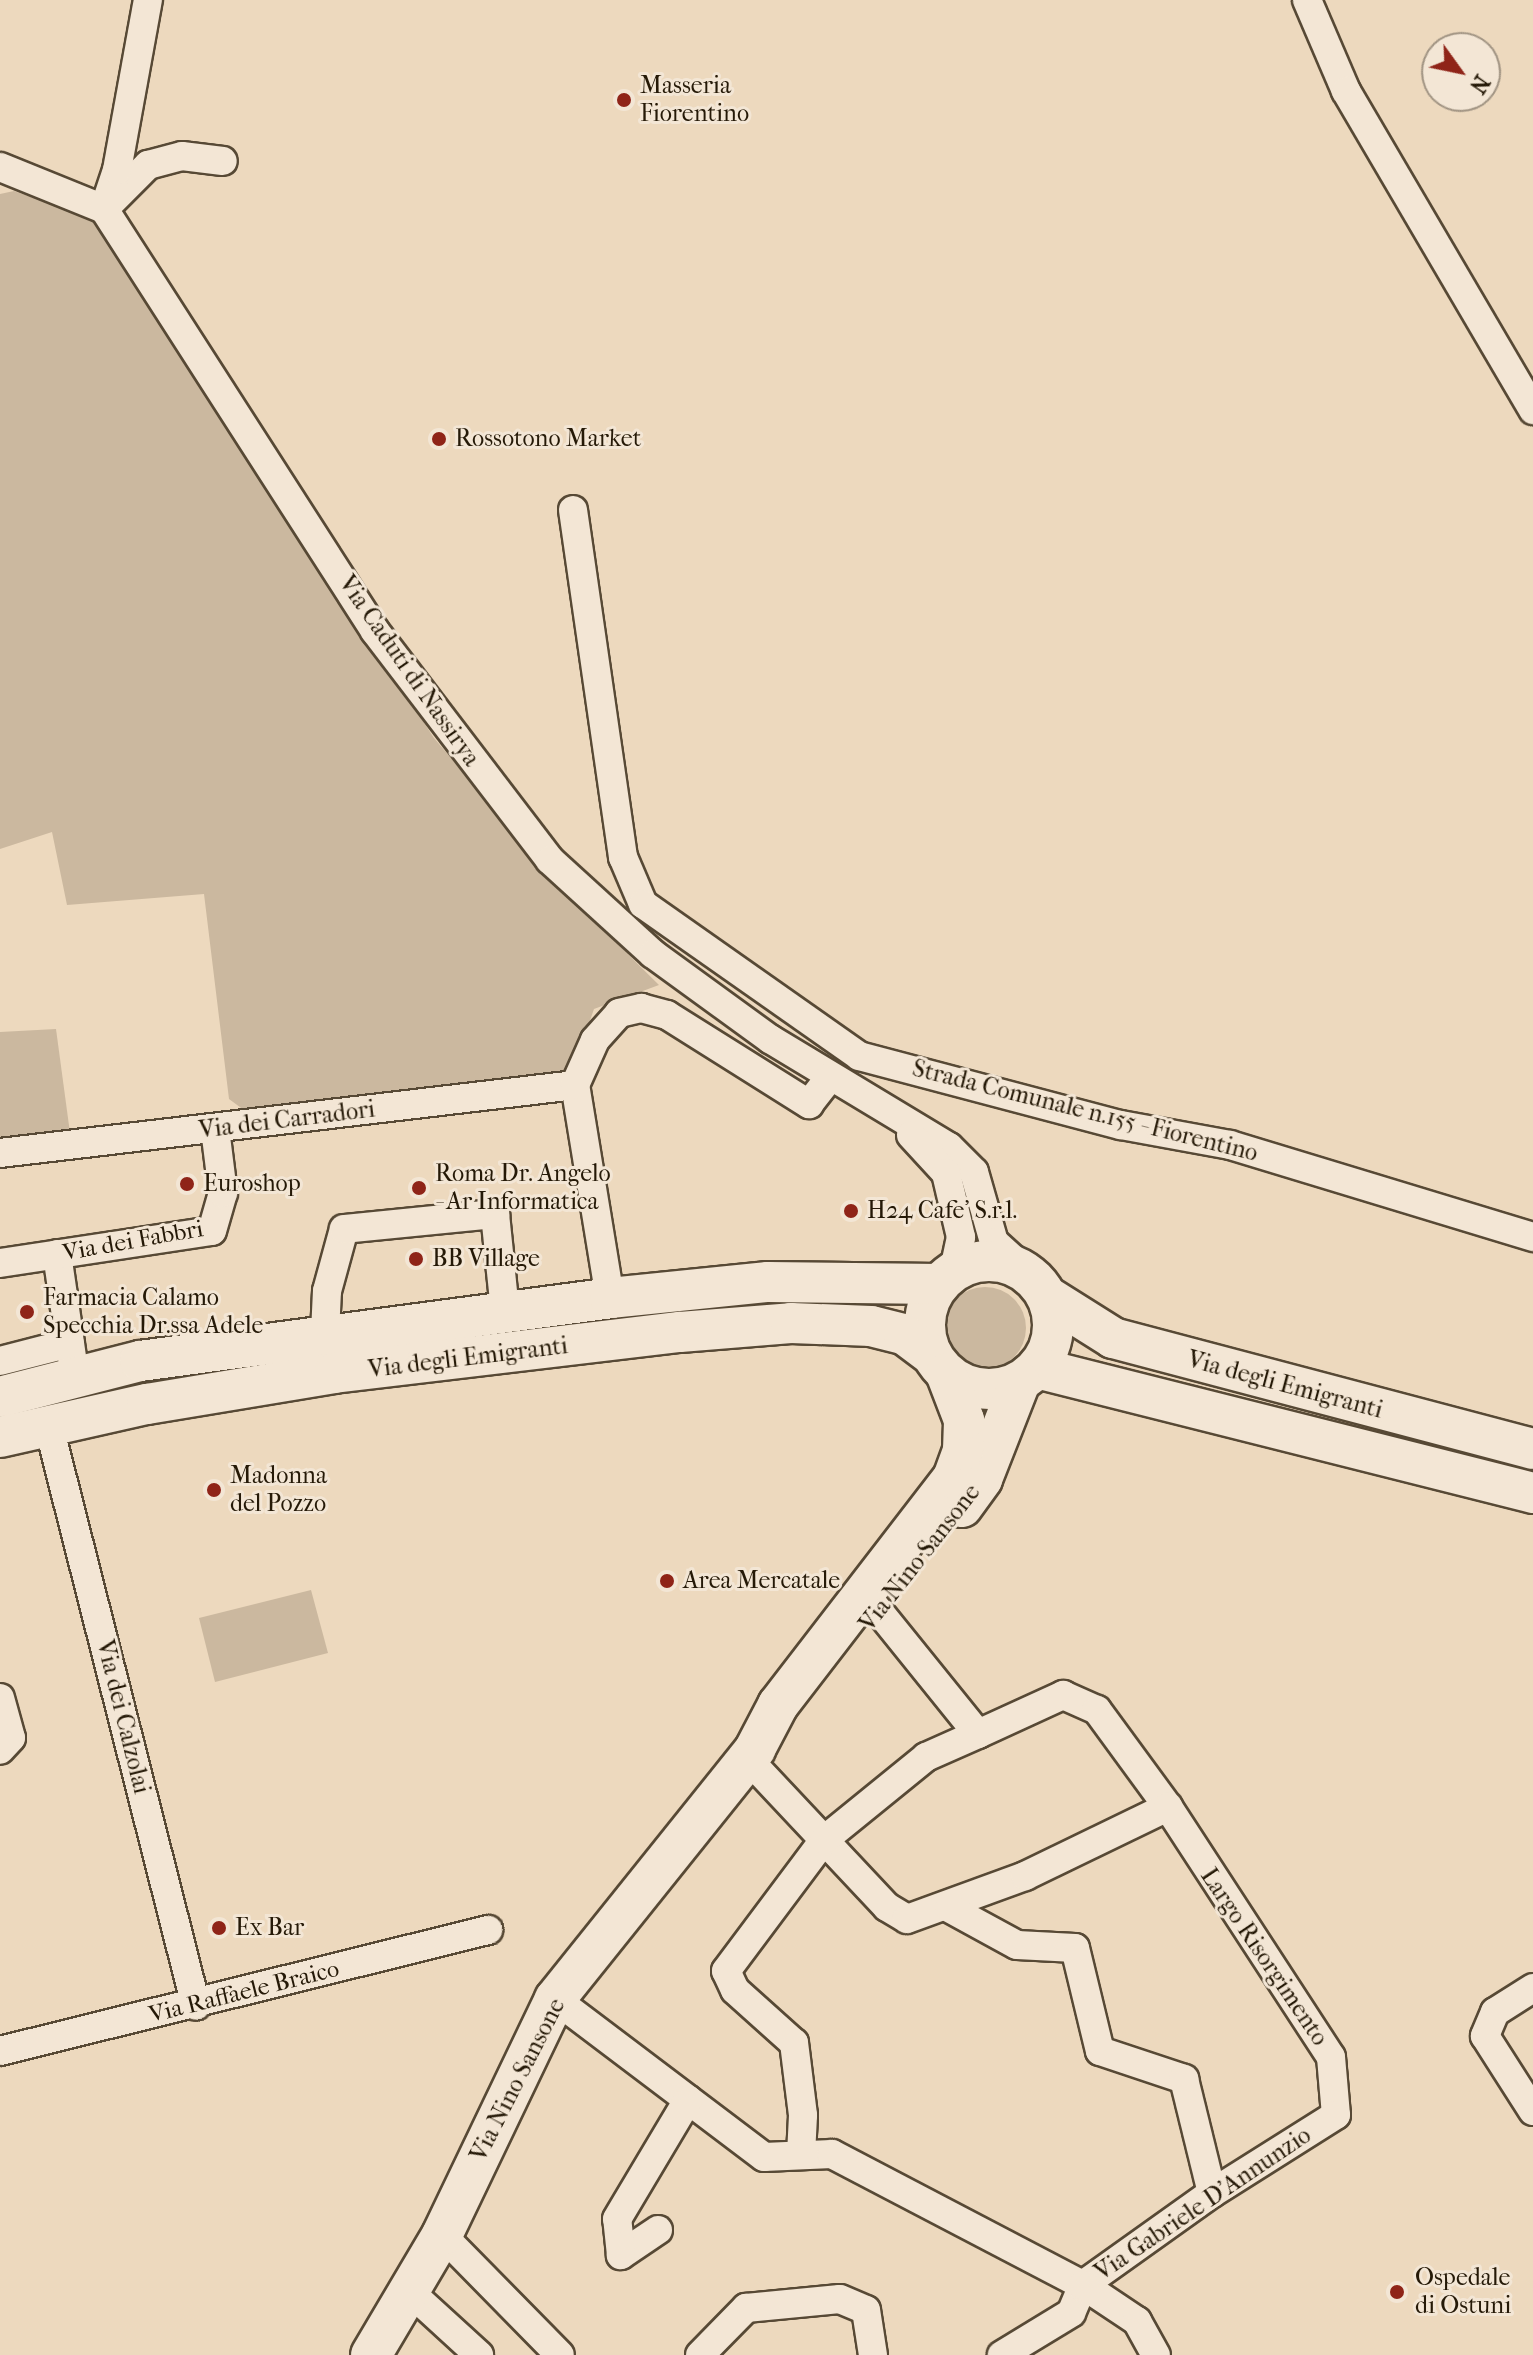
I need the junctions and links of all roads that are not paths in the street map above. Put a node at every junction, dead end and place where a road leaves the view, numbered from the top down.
1 (148, 0) edge
2 (1307, 0) edge
3 (223, 161) dead end
4 (0, 167) edge
5 (104, 209) junction
6 (1533, 410) edge
7 (573, 510) dead end
8 (830, 1077) junction
9 (575, 1085) junction
10 (894, 1117) junction
11 (215, 1129) junction
12 (0, 1153) edge
13 (1533, 1237) edge
14 (57, 1254) junction
15 (0, 1263) edge
16 (947, 1278) junction
17 (1041, 1288) junction
18 (610, 1298) junction
19 (505, 1311) junction
20 (325, 1333) junction
21 (0, 1361) edge
22 (73, 1361) junction
23 (939, 1364) junction
24 (1028, 1375) junction
25 (0, 1397) edge
26 (49, 1427) junction
27 (0, 1437) edge
28 (1533, 1449) edge
29 (1533, 1493) edge
30 (871, 1603) junction
31 (0, 1698) edge
32 (978, 1734) junction
33 (0, 1750) edge
34 (751, 1754) junction
35 (1168, 1807) junction
36 (824, 1840) junction
37 (949, 1908) junction
38 (488, 1930) dead end
39 (1533, 1988) edge
40 (555, 1999) junction
41 (196, 2006) junction
42 (0, 2051) edge
43 (688, 2100) junction
44 (1533, 2111) edge
45 (1336, 2115) joint
46 (801, 2155) junction
47 (1212, 2193) junction
48 (658, 2230) dead end
49 (442, 2235) junction
50 (1083, 2285) junction
51 (409, 2291) junction
52 (371, 2355) edge
53 (479, 2355) edge
54 (560, 2355) edge
55 (700, 2355) edge
56 (873, 2355) edge
57 (1002, 2355) edge
58 (1156, 2355) edge

1 - 5 street
2 - 6 street
3 - 5 street
4 - 5 street
5 - 8 street, Via Caduti di Nassirya
7 - 13 street, Strada Comunale n.155 - Fiorentino
8 - 9 street
8 - 10 street, Via Caduti di Nassirya
9 - 11 street, Via dei Carradori
9 - 18 street
10 - 16 street, Via Caduti di Nassirya
10 - 17 street, Via Caduti di Nassirya
11 - 12 street, Via dei Carradori
11 - 14 street, Via dei Fabbri
14 - 15 street, Via dei Fabbri
14 - 22 street
16 - 17 main road, Via degli Emigranti
16 - 18 main road, Via degli Emigranti
16 - 23 main road
17 - 24 main road
17 - 28 main road, Via degli Emigranti
18 - 19 main road, Via degli Emigranti
19 - 20 main road, Via degli Emigranti
19 - 20 street, Via degli Emigranti
20 - 22 main road, Via degli Emigranti
21 - 22 street
22 - 25 main road, Via degli Emigranti
23 - 24 main road, Via degli Emigranti
23 - 26 main road, Via degli Emigranti
23 - 30 main road, Via Nino Sansone
24 - 29 main road, Via degli Emigranti
24 - 30 main road, Via Nino Sansone
26 - 27 main road, Via degli Emigranti
26 - 41 street, Via dei Calzolai
30 - 32 street
30 - 34 main road, Via Nino Sansone
31 - 33 street
32 - 35 street, Largo Risorgimento
32 - 36 street, Largo Risorgimento
34 - 36 street
34 - 40 main road, Via Nino Sansone
35 - 37 street
35 - 45 street, Largo Risorgimento
36 - 37 street
36 - 46 street, Largo Risorgimento
37 - 47 street
38 - 41 street, Via Raffaele Braico
39 - 44 street
40 - 43 street
40 - 49 main road, Via Nino Sansone
41 - 42 street, Via Raffaele Braico
43 - 46 street
43 - 48 street
45 - 47 street, Via Gabriele D'Annunzio
46 - 50 street
47 - 50 street, Via Gabriele D'Annunzio
49 - 51 main road, Via Nino Sansone
49 - 54 street
50 - 57 street, Via Gabriele D'Annunzio
50 - 58 street
51 - 52 main road, Via Nino Sansone
51 - 53 street
55 - 56 street

